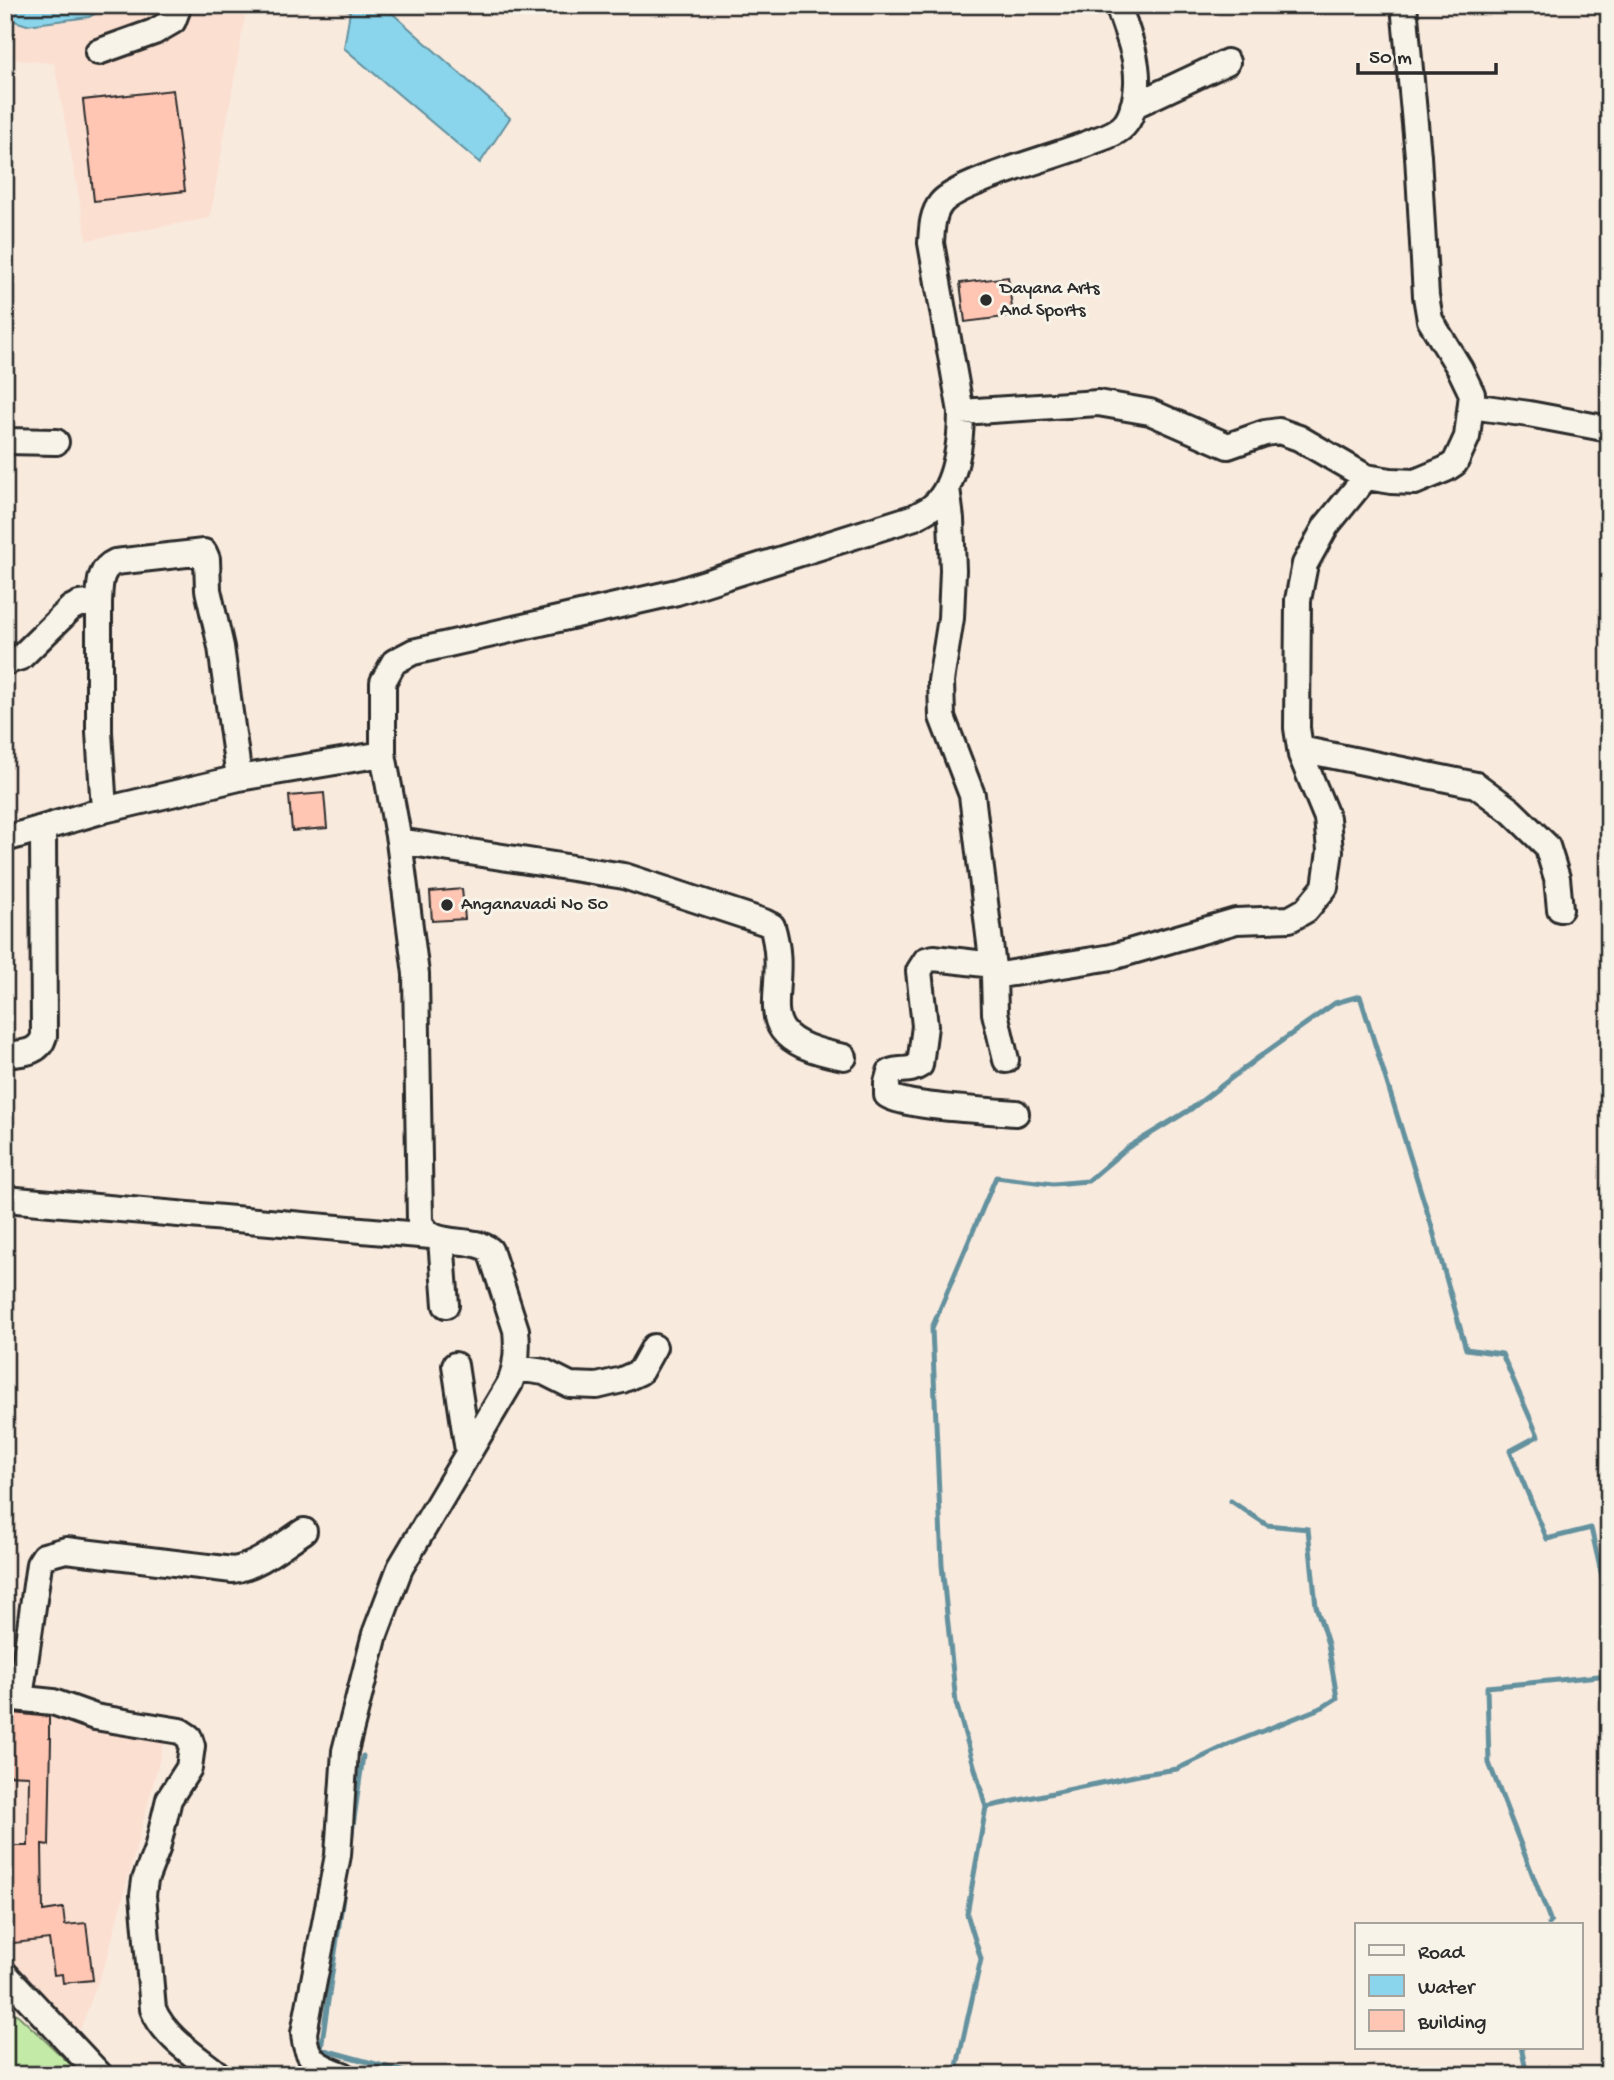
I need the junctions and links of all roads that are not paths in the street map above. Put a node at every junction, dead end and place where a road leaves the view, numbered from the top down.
1 (179, 5) edge
2 (1118, 5) edge
3 (1404, 5) edge
4 (98, 52) dead end
5 (1227, 62) dead end
6 (1133, 106) junction
7 (1471, 407) junction
8 (961, 412) junction
9 (1609, 429) edge
10 (5, 441) edge
11 (56, 442) dead end
12 (1366, 477) junction
13 (947, 488) junction
14 (99, 602) junction
15 (5, 662) edge
16 (1300, 749) junction
17 (383, 754) junction
18 (239, 778) junction
19 (104, 810) junction
20 (43, 830) junction
21 (5, 839) edge
22 (399, 841) junction
23 (1560, 909) dead end
24 (993, 970) junction
25 (5, 1055) edge
26 (844, 1058) dead end
27 (1006, 1060) dead end
28 (1016, 1113) dead end
29 (5, 1199) edge
30 (436, 1238) junction
31 (446, 1305) dead end
32 (654, 1347) dead end
33 (455, 1365) dead end
34 (516, 1368) junction
35 (468, 1451) junction
36 (304, 1531) dead end
37 (13, 1698) edge
38 (5, 1975) edge
39 (100, 2075) edge
40 (219, 2075) edge
41 (343, 2075) edge

1 - 4 street
2 - 6 street
3 - 7 street
5 - 6 street
6 - 8 street
7 - 9 street
7 - 12 street
8 - 12 street
8 - 13 street
10 - 11 street
12 - 16 street
13 - 17 street
13 - 24 street
14 - 15 street
14 - 18 street
14 - 19 street
16 - 23 street
16 - 24 street
17 - 18 street
17 - 22 street
18 - 19 street
19 - 20 street
20 - 21 street
20 - 25 street
22 - 26 street
22 - 30 street
24 - 27 street
24 - 28 street
29 - 30 street
30 - 31 street
30 - 34 street
32 - 34 street
33 - 35 street
34 - 35 street
35 - 41 street
36 - 37 street
37 - 40 street
38 - 39 street

